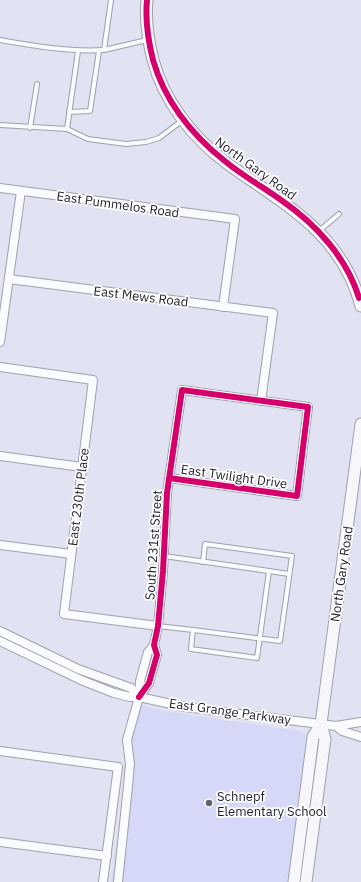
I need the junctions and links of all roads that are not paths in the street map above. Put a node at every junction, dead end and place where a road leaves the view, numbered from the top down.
1 (111, 0) edge
2 (147, 0) edge
3 (0, 40) edge
4 (148, 40) junction
5 (78, 51) junction
6 (101, 51) junction
7 (37, 84) dead end
8 (69, 112) junction
9 (184, 120) junction
10 (0, 125) edge
11 (30, 128) junction
12 (67, 129) junction
13 (0, 188) edge
14 (21, 191) junction
15 (338, 214) dead end
16 (318, 232) junction
17 (9, 279) junction
18 (361, 306) edge
19 (223, 307) junction
20 (0, 342) edge
21 (0, 367) edge
22 (261, 401) junction
23 (361, 424) edge
24 (0, 456) edge
25 (82, 467) junction
26 (169, 478) junction
27 (0, 545) edge
28 (71, 554) junction
29 (164, 556) junction
30 (203, 562) junction
31 (269, 571) junction
32 (289, 574) junction
33 (158, 626) junction
34 (193, 630) junction
35 (0, 631) edge
36 (260, 639) junction
37 (0, 641) edge
38 (139, 697) junction
39 (361, 722) edge
40 (321, 724) junction
41 (336, 726) junction
42 (361, 737) edge
43 (0, 751) edge
44 (0, 842) edge
45 (107, 856) junction
46 (103, 882) edge
47 (118, 882) edge
48 (294, 882) edge
49 (306, 882) edge

1 - 6 lane
2 - 4 main road, North Gary Road
3 - 5 lane
4 - 6 lane
4 - 9 main road, North Gary Road
5 - 6 lane
5 - 8 lane
6 - 8 lane
7 - 11 lane
8 - 12 lane
9 - 12 lane
9 - 16 main road, North Gary Road
10 - 11 lane
11 - 12 lane
13 - 14 street, East Pummelos Road
14 - 17 street
14 - 19 street, East Pummelos Road
15 - 16 lane
16 - 18 main road, North Gary Road
17 - 19 street, East Mews Road
17 - 20 street
19 - 22 street, East Mews Road
21 - 25 street, East 230th Place
22 - 26 street, South 231st Street
22 - 26 street, East Twilight Drive
23 - 40 main road, North Gary Road
24 - 25 street
25 - 28 street, East 230th Place
26 - 29 street, South 231st Street
27 - 28 street
28 - 33 street, East 230th Place
29 - 30 lane
29 - 33 street, South 231st Street
30 - 31 lane
30 - 32 lane
31 - 32 lane
31 - 36 lane
32 - 36 lane
33 - 34 lane
33 - 38 street, South 231st Street
34 - 36 lane
34 - 36 lane
35 - 38 street, East Grange Parkway
37 - 38 street, East Grange Parkway
38 - 40 street, East Grange Parkway
38 - 47 street, South 231st Street
39 - 41 street
40 - 41 street, East Grange Parkway
40 - 48 main road, North Gary Road
40 - 49 main road, North Gary Road
41 - 42 street
43 - 45 street
44 - 45 street
45 - 46 street

